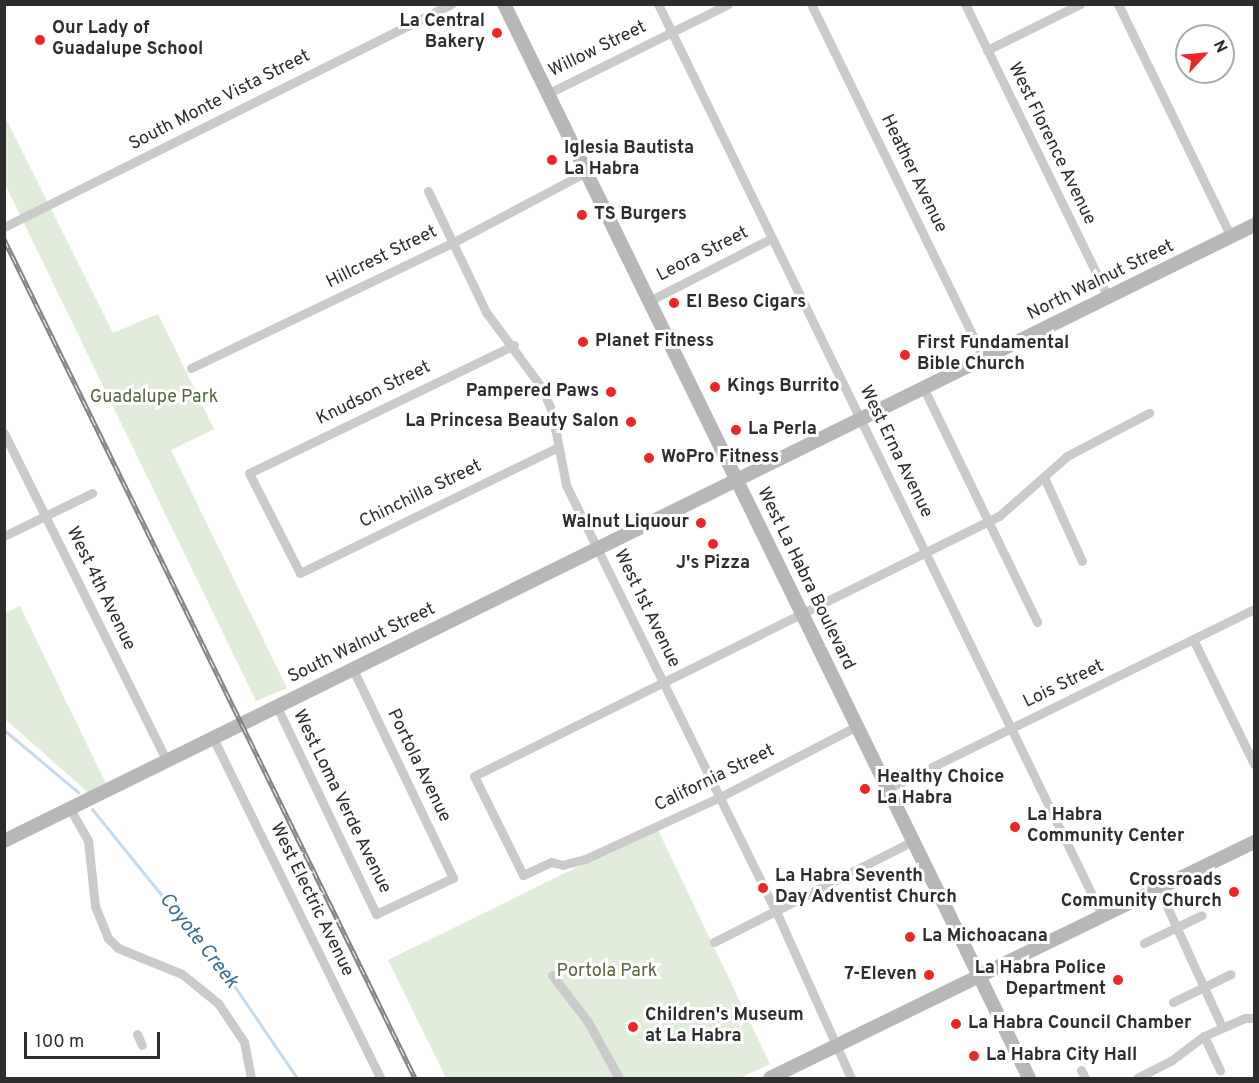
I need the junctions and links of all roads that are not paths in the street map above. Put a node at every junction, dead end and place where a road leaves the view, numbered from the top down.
1 (451, 4) edge
2 (504, 4) edge
3 (658, 4) edge
4 (728, 4) edge
5 (811, 4) edge
6 (965, 4) edge
7 (1080, 4) edge
8 (1118, 4) edge
9 (671, 32) junction
10 (987, 50) junction
11 (547, 93) junction
12 (586, 172) junction
13 (428, 191) dead end
14 (1254, 225) edge
15 (4, 227) edge
16 (1231, 237) junction
17 (772, 238) junction
18 (452, 243) junction
19 (1108, 297) junction
20 (648, 300) junction
21 (514, 345) junction
22 (984, 358) junction
23 (191, 368) dead end
24 (924, 389) junction
25 (1149, 413) dead end
26 (861, 420) junction
27 (4, 433) edge
28 (558, 447) junction
29 (1044, 477) junction
30 (737, 481) junction
31 (92, 494) dead end
32 (45, 516) junction
33 (988, 522) junction
34 (4, 536) edge
35 (598, 548) junction
36 (926, 552) junction
37 (1083, 561) dead end
38 (300, 573) joint
39 (1254, 609) edge
40 (802, 614) junction
41 (1037, 622) dead end
42 (1194, 641) junction
43 (353, 669) junction
44 (664, 682) junction
45 (276, 705) junction
46 (857, 726) junction
47 (1012, 729) junction
48 (212, 736) junction
49 (166, 760) junction
50 (1254, 764) edge
51 (887, 789) junction
52 (720, 797) junction
53 (70, 809) junction
54 (4, 841) edge
55 (913, 841) junction
56 (1254, 842) edge
57 (1158, 887) junction
58 (775, 909) junction
59 (376, 914) joint
60 (1102, 915) junction
61 (1202, 915) dead end
62 (1174, 928) junction
63 (714, 942) dead end
64 (1144, 943) dead end
65 (552, 975) dead end
66 (1231, 975) dead end
67 (979, 976) junction
68 (1203, 988) junction
69 (1173, 1002) dead end
70 (1254, 1020) edge
71 (1222, 1027) junction
72 (137, 1034) dead end
73 (1204, 1036) junction
74 (142, 1045) dead end
75 (835, 1046) junction
76 (1220, 1070) dead end
77 (251, 1078) edge
78 (380, 1078) edge
79 (619, 1078) edge
80 (770, 1078) edge
81 (851, 1078) edge
82 (1029, 1078) edge
83 (1137, 1078) edge

1 - 15 street, South Monte Vista Street
2 - 11 street, West La Habra Boulevard
3 - 9 street, West Erna Avenue
4 - 9 street, Willow Street
5 - 22 street, Heather Avenue
6 - 10 street, West Florence Avenue
7 - 10 street
8 - 16 street
9 - 11 street, Willow Street
9 - 17 street, West Erna Avenue
10 - 19 street, West Florence Avenue
11 - 12 street, West La Habra Boulevard
12 - 18 street, Hillcrest Street
12 - 20 street, West La Habra Boulevard
13 - 18 street, West 1st Avenue
14 - 16 street, North Walnut Street
16 - 19 street, North Walnut Street
17 - 20 street, Leora Street
17 - 26 street, West Erna Avenue
18 - 21 street, West 1st Avenue
18 - 23 street, Hillcrest Street
19 - 22 street, North Walnut Street
20 - 30 street, West La Habra Boulevard
21 - 28 street, West 1st Avenue
21 - 38 street, Knudson Street
22 - 24 street, North Walnut Street
24 - 26 street, North Walnut Street
24 - 33 street
25 - 29 street
26 - 30 street, North Walnut Street
26 - 36 street, West Erna Avenue
27 - 32 street, West 4th Avenue
28 - 35 street, West 1st Avenue
28 - 38 street, Chinchilla Street
29 - 33 street
29 - 37 street
30 - 35 street, South Walnut Street
30 - 40 street, West La Habra Boulevard
31 - 32 street
32 - 34 street
32 - 49 street, West 4th Avenue
33 - 36 street
33 - 41 street
35 - 43 street, South Walnut Street
35 - 44 street, West 1st Avenue
36 - 40 street
36 - 47 street, West Erna Avenue
39 - 42 street, Lois Street
40 - 44 street
40 - 46 street, West La Habra Boulevard
42 - 47 street, Lois Street
42 - 50 street
43 - 45 street, South Walnut Street
43 - 59 street, Portola Avenue
44 - 52 street, West 1st Avenue
44 - 52 street, California Street
45 - 48 street, South Walnut Street
45 - 59 street, West Loma Verde Avenue
46 - 51 street, West La Habra Boulevard
46 - 52 street, California Street
47 - 51 street, Lois Street
47 - 60 street, West Erna Avenue
48 - 49 street, South Walnut Street
48 - 78 street, West Electric Avenue
49 - 53 street, South Walnut Street
51 - 55 street, West La Habra Boulevard
52 - 58 street, West 1st Avenue
53 - 54 street, South Walnut Street
53 - 77 street
55 - 58 street
55 - 67 street, West La Habra Boulevard
56 - 57 street
57 - 60 street
57 - 62 street
58 - 63 street
58 - 75 street, West 1st Avenue
60 - 67 street
61 - 62 street
62 - 64 street
62 - 68 street
65 - 79 street
66 - 68 street
67 - 75 street
67 - 82 street, West La Habra Boulevard
68 - 69 street
68 - 71 street
70 - 71 street
71 - 73 street
72 - 74 street
73 - 76 street
73 - 83 street
75 - 80 street
75 - 81 street, West 1st Avenue

